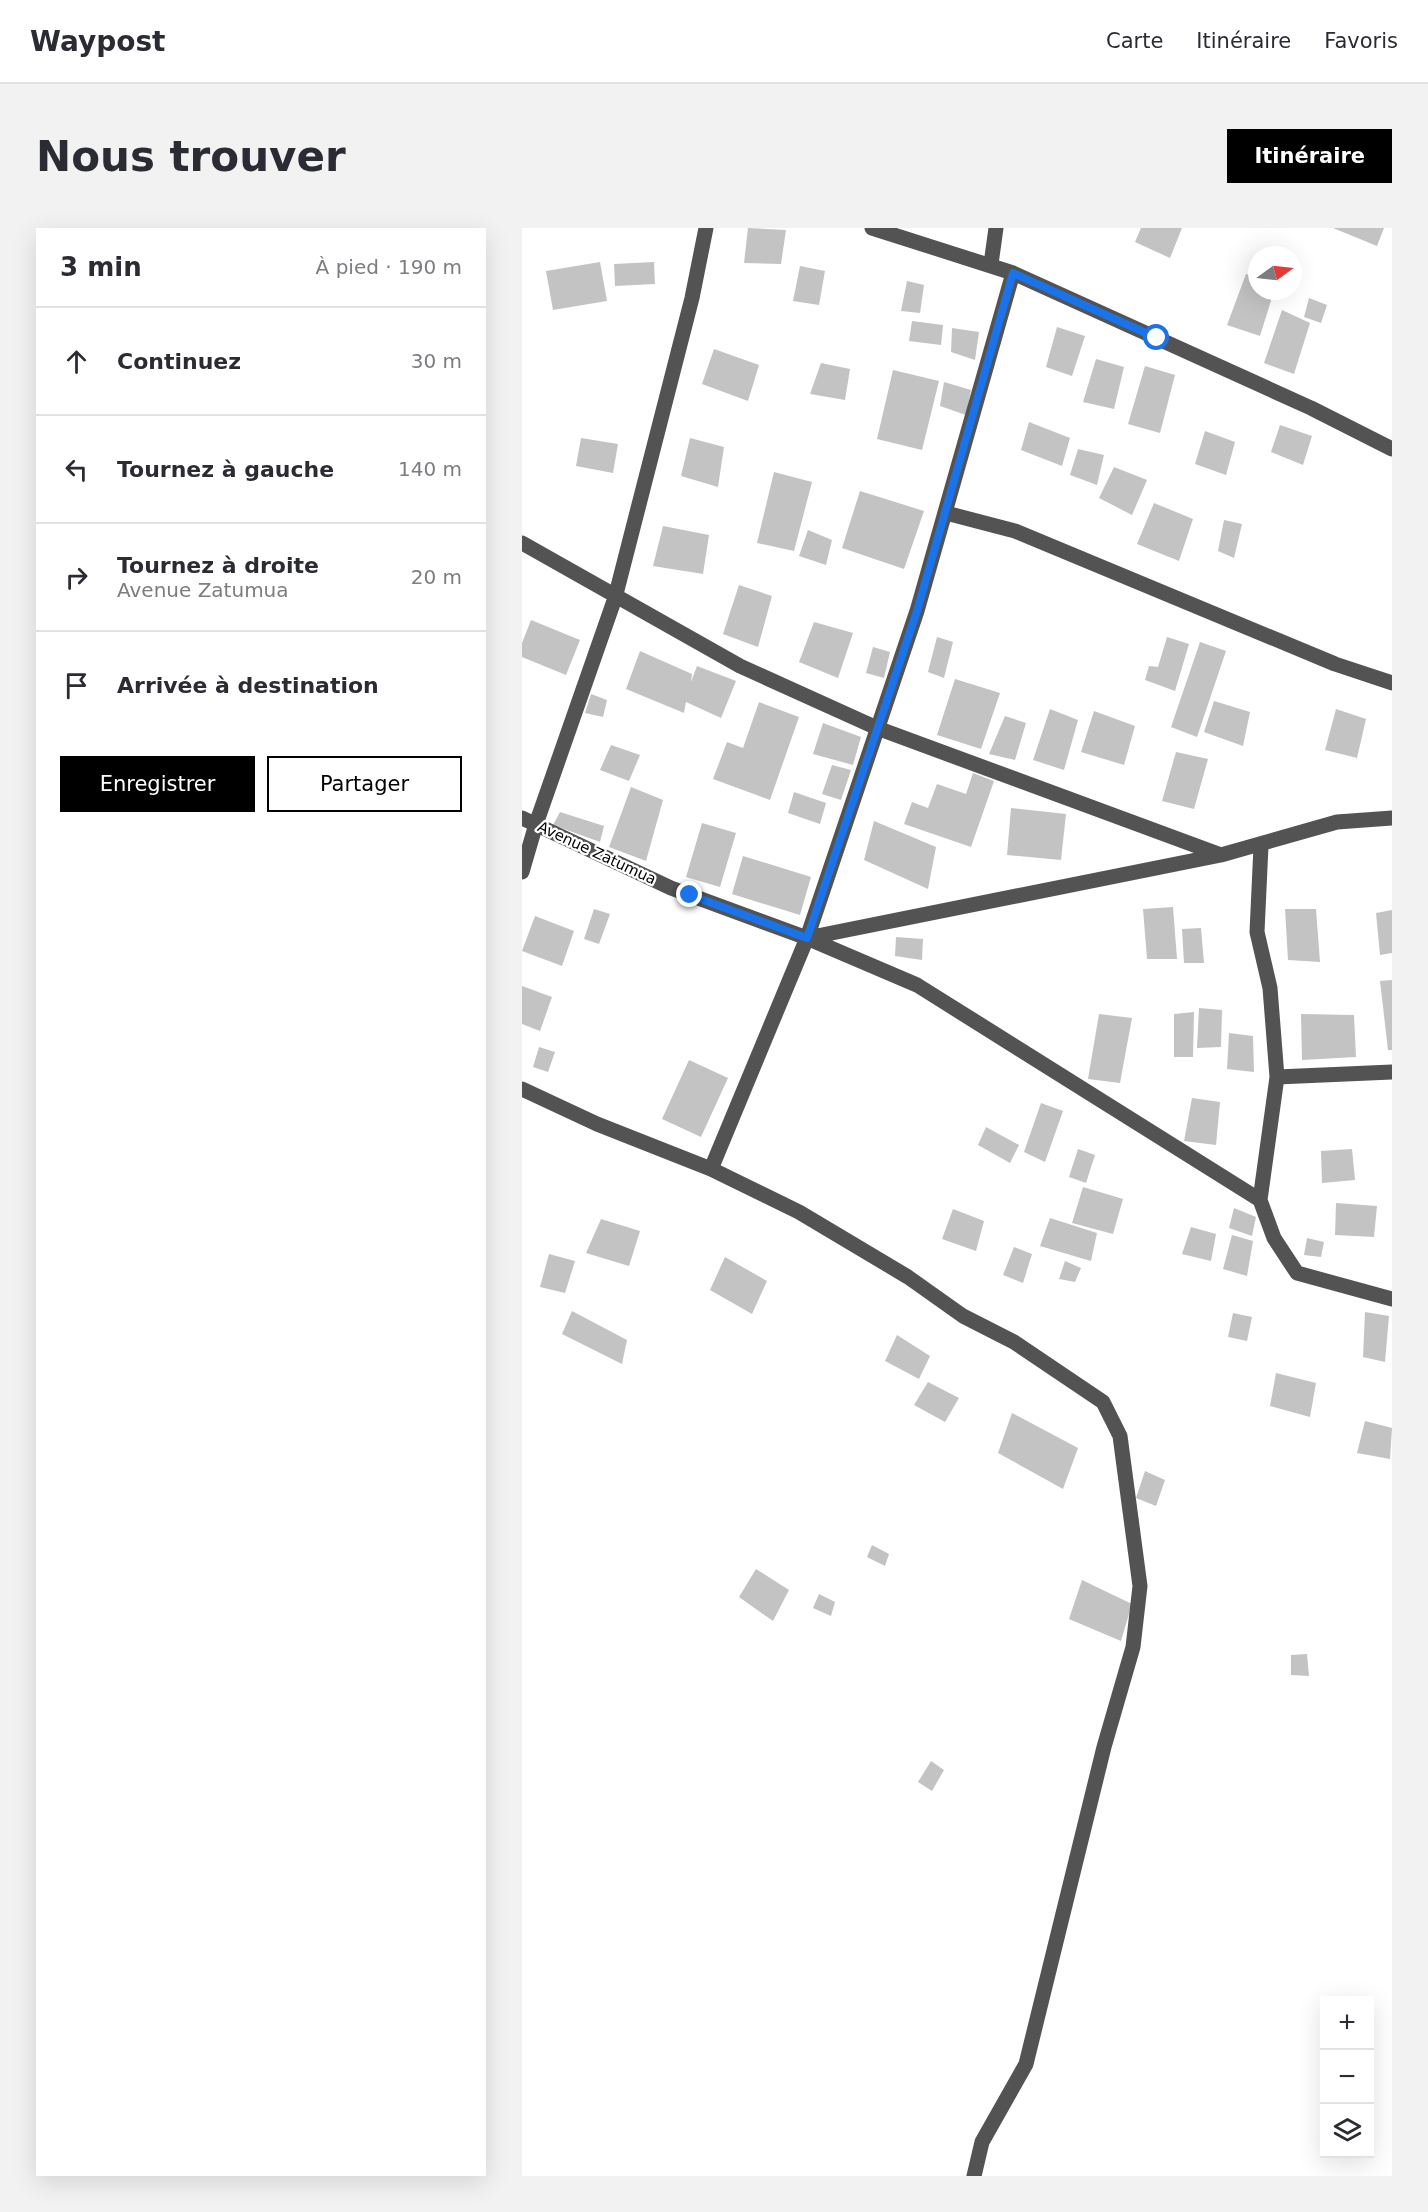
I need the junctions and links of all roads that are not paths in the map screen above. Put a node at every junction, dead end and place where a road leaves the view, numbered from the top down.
1 (706, 228) edge
2 (872, 228) edge
3 (996, 228) edge
4 (991, 264) junction
5 (1013, 273) junction
6 (1392, 449) edge
7 (946, 513) junction
8 (522, 543) edge
9 (615, 598) junction
10 (1392, 683) edge
11 (877, 728) junction
12 (1392, 818) edge
13 (529, 821) edge
14 (1261, 846) junction
15 (1221, 855) junction
16 (522, 872) edge
17 (807, 938) junction
18 (1392, 1072) edge
19 (1277, 1077) junction
20 (522, 1089) edge
21 (711, 1169) junction
22 (1260, 1200) junction
23 (1392, 1299) edge
24 (974, 2176) edge

1 - 9 street
2 - 4 street
3 - 4 street
4 - 5 street
5 - 6 street
5 - 7 street
7 - 10 street
7 - 11 street
8 - 9 street
9 - 11 street
9 - 13 street
11 - 15 street
11 - 17 street
12 - 14 street
13 - 16 street
13 - 17 street, Avenue Zatumua
14 - 15 street
14 - 19 street
15 - 17 street
17 - 21 street
17 - 22 street, Avenue Zatumua
18 - 19 street
19 - 22 street
20 - 21 street
21 - 24 street
22 - 23 street

